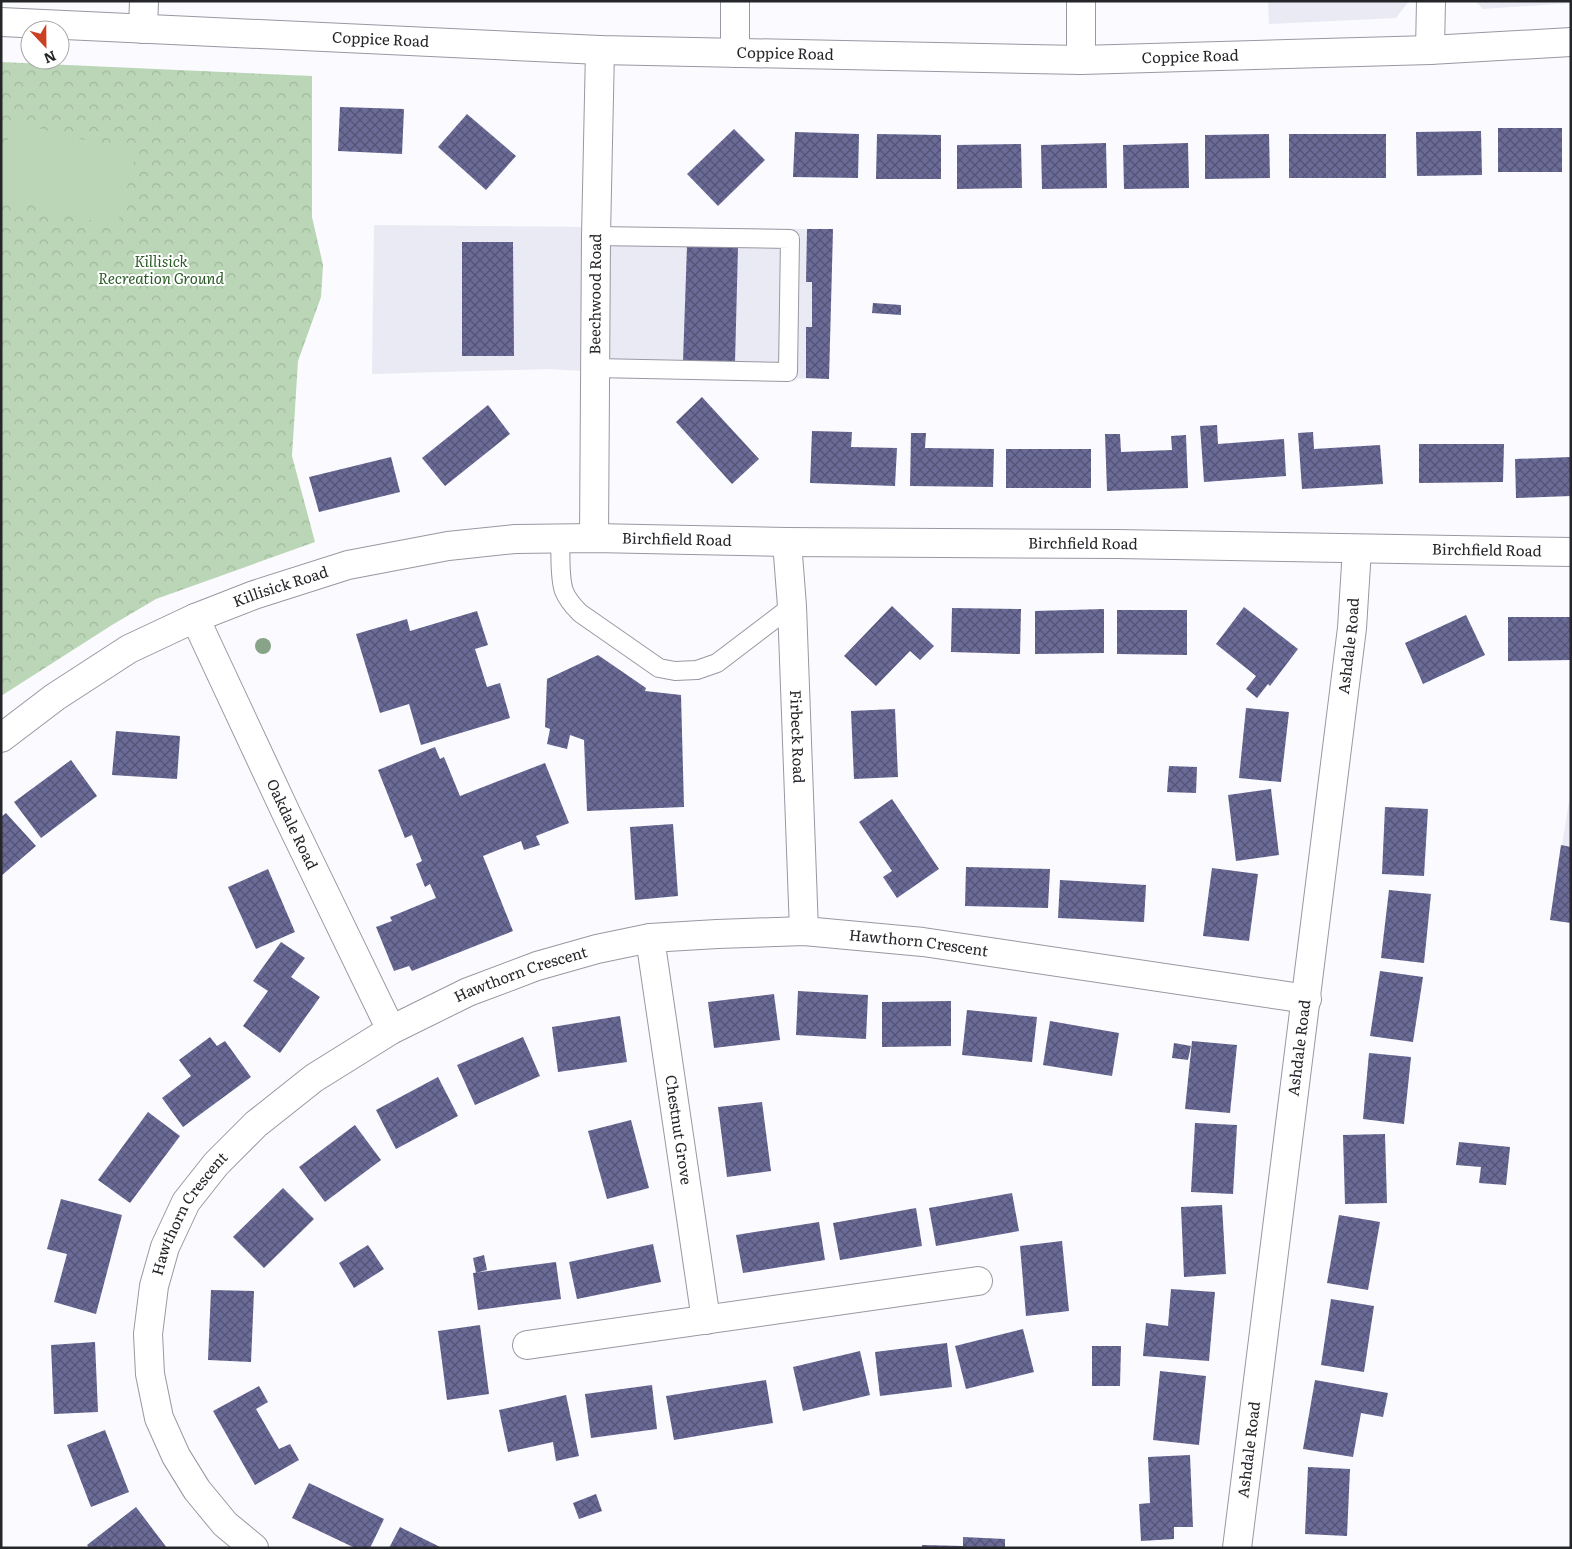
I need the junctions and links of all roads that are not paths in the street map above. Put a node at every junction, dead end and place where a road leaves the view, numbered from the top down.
1 (144, 1) edge
2 (735, 1) edge
3 (1081, 1) edge
4 (1431, 1) edge
5 (1, 22) edge
6 (143, 29) junction
7 (1571, 42) edge
8 (600, 50) junction
9 (1430, 50) junction
10 (735, 53) junction
11 (1081, 60) junction
12 (596, 236) junction
13 (595, 368) junction
14 (560, 538) junction
15 (594, 538) junction
16 (787, 542) junction
17 (1357, 549) junction
18 (1571, 552) edge
19 (792, 606) junction
20 (194, 618) junction
21 (1, 738) edge
22 (804, 931) junction
23 (650, 938) junction
24 (1307, 999) junction
25 (391, 1030) junction
26 (978, 1281) dead end
27 (706, 1320) junction
28 (527, 1345) dead end
29 (254, 1548) edge
30 (1237, 1548) edge

1 - 6 street
2 - 10 street
3 - 11 street
4 - 9 street
5 - 6 street, Coppice Road
6 - 8 street, Coppice Road
7 - 9 street, Coppice Road
8 - 10 street, Coppice Road
8 - 12 street, Beechwood Road
9 - 11 street, Coppice Road
10 - 11 street, Coppice Road
12 - 13 street, Beechwood Road
12 - 13 lane
13 - 15 street, Beechwood Road
14 - 15 street, Killisick Road
14 - 19 lane
14 - 20 street, Killisick Road
15 - 16 street, Birchfield Road
16 - 17 street, Birchfield Road
16 - 19 street, Firbeck Road
17 - 18 street, Birchfield Road
17 - 24 street, Ashdale Road
19 - 22 street, Firbeck Road
20 - 21 street, Killisick Road
20 - 25 street, Oakdale Road
22 - 23 street, Hawthorn Crescent
22 - 24 street, Hawthorn Crescent
23 - 25 street, Hawthorn Crescent
23 - 27 street, Chestnut Grove
24 - 30 street, Ashdale Road
25 - 29 street, Hawthorn Crescent
26 - 27 street
27 - 28 street

